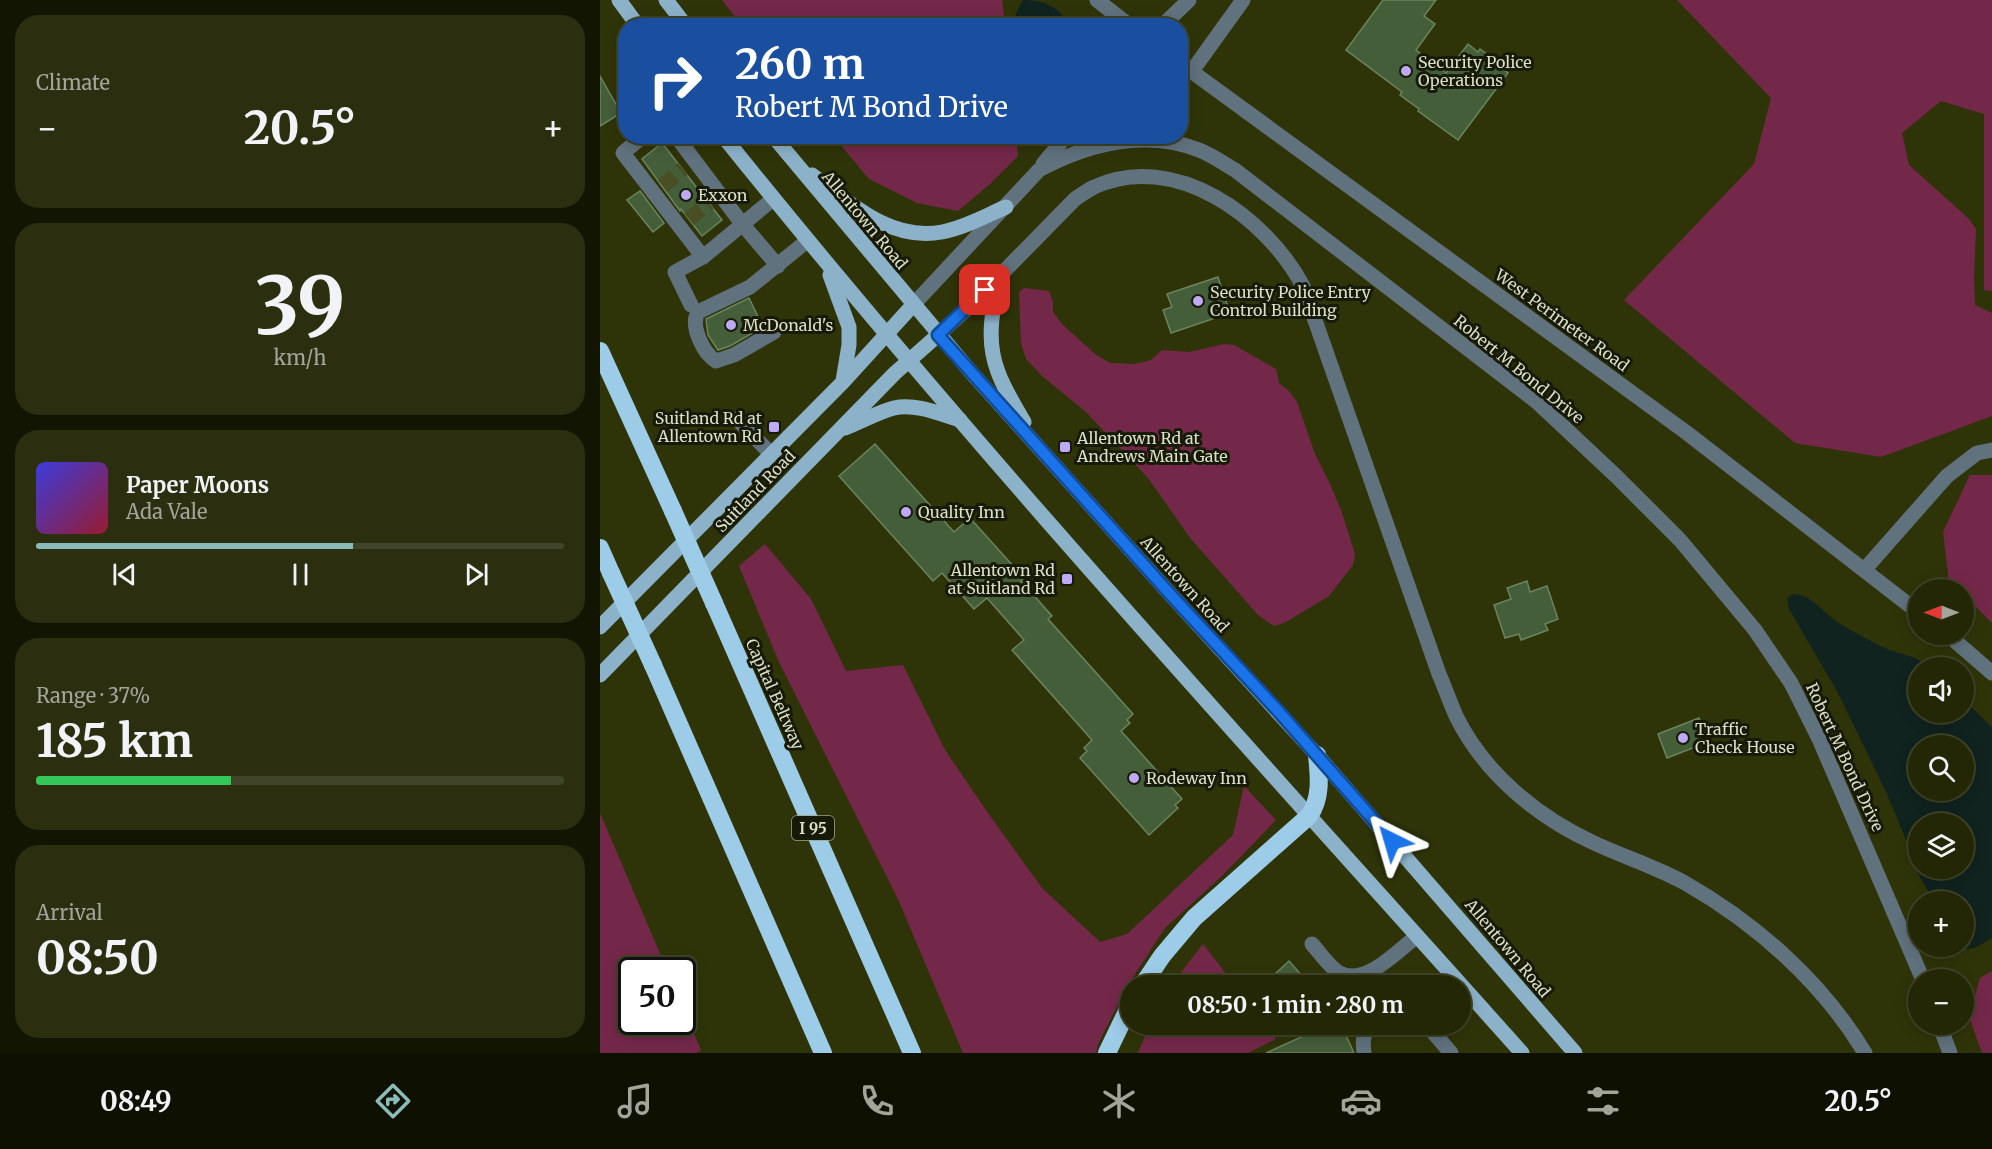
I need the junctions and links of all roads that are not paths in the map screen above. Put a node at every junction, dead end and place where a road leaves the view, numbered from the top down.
1 (619, 0) edge
2 (666, 0) edge
3 (1097, 0) edge
4 (1189, 0) edge
5 (1243, 0) edge
6 (632, 18) edge
7 (680, 18) edge
8 (1120, 18) edge
9 (1170, 18) edge
10 (1188, 65) edge
11 (1188, 68) edge
12 (633, 144) edge
13 (680, 144) edge
14 (729, 144) edge
15 (779, 144) edge
16 (1060, 144) edge
17 (1107, 144) edge
18 (1177, 144) edge
19 (792, 161) junction
20 (1039, 170) junction
21 (773, 199) junction
22 (1006, 207) junction
23 (743, 225) junction
24 (807, 241) junction
25 (703, 257) junction
26 (825, 263) junction
27 (776, 268) junction
28 (1001, 274) junction
29 (691, 305) dead end
30 (913, 305) junction
31 (774, 332) dead end
32 (887, 334) junction
33 (938, 335) junction
34 (600, 351) edge
35 (909, 361) junction
36 (843, 382) junction
37 (737, 419) dead end
38 (960, 420) junction
39 (839, 430) junction
40 (1035, 444) junction
41 (1992, 450) edge
42 (770, 453) junction
43 (600, 548) edge
44 (1865, 569) junction
45 (1908, 604) edge
46 (600, 627) edge
47 (1959, 645) edge
48 (1992, 674) edge
49 (600, 675) edge
50 (1317, 755) junction
51 (1309, 816) junction
52 (1417, 936) junction
53 (1312, 944) dead end
54 (1918, 969) edge
55 (1150, 975) edge
56 (1344, 975) edge
57 (1377, 975) edge
58 (1120, 1026) edge
59 (1364, 1035) edge
60 (1435, 1035) edge
61 (1943, 1035) edge
62 (823, 1053) edge
63 (912, 1053) edge
64 (1107, 1053) edge
65 (1364, 1053) edge
66 (1451, 1053) edge
67 (1522, 1053) edge
68 (1575, 1053) edge
69 (1865, 1053) edge
70 (1950, 1053) edge

1 - 6 main road
2 - 7 main road
3 - 8 street
4 - 9 street
5 - 10 street
11 - 44 street, West Perimeter Road
12 - 25 street
13 - 23 street
14 - 21 main road
15 - 19 main road, Allentown Road
16 - 20 street
17 - 20 street, Robert M Bond Drive
18 - 54 street, Robert M Bond Drive
19 - 22 main road
19 - 30 main road, Allentown Road
20 - 22 street, Robert M Bond Drive
21 - 23 street
21 - 24 main road
22 - 30 street, Robert M Bond Drive
23 - 25 street
23 - 27 street
24 - 26 main road
24 - 27 street
25 - 29 street
26 - 32 main road
26 - 36 main road
27 - 31 street
28 - 33 street
28 - 40 main road
28 - 69 street
30 - 32 main road, Suitland Road
30 - 33 main road, Allentown Road
32 - 35 main road
32 - 36 main road, Suitland Road
33 - 35 main road, Suitland Road
33 - 40 main road, Allentown Road
34 - 63 highway, Capital Beltway / I 95, bridge
35 - 38 main road
35 - 39 main road, Suitland Road
36 - 42 main road, Suitland Road
37 - 42 street
38 - 39 main road
38 - 51 main road
39 - 49 main road, Suitland Road
40 - 50 main road, Allentown Road
41 - 44 street
42 - 46 main road, Suitland Road
43 - 62 highway, bridge
44 - 45 street, West Perimeter Road
47 - 48 street
50 - 51 highway
50 - 68 main road, Allentown Road
51 - 52 main road
51 - 55 highway
52 - 57 street
52 - 67 main road
53 - 56 street
58 - 64 highway
59 - 65 street
60 - 66 street
61 - 70 street

